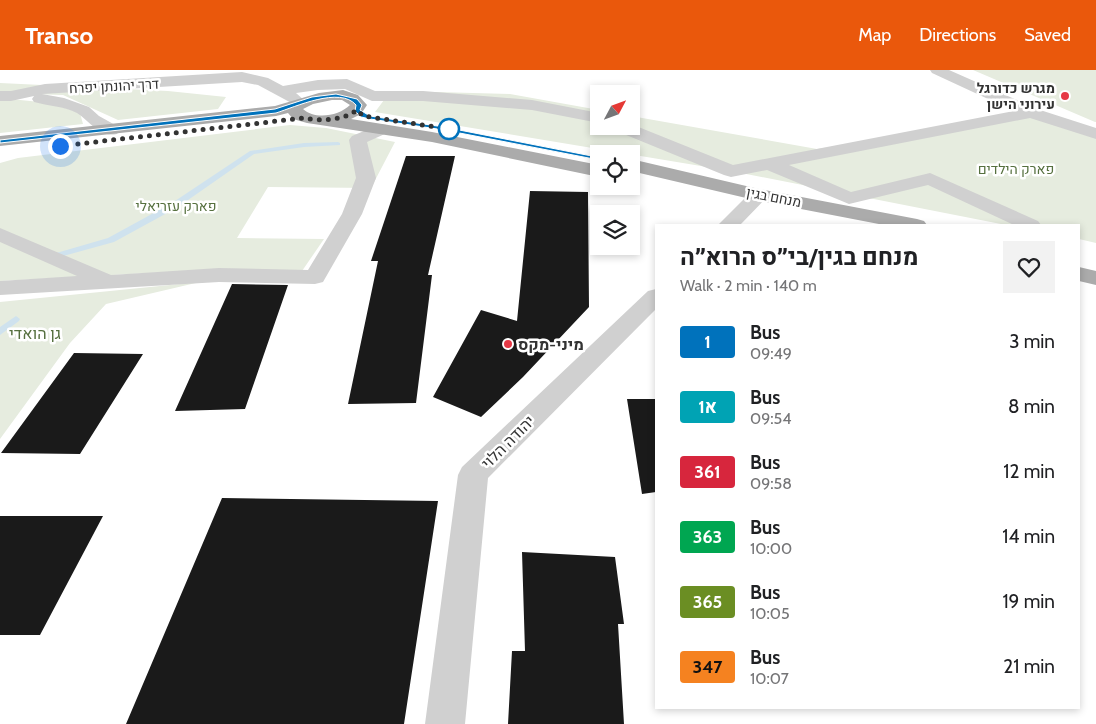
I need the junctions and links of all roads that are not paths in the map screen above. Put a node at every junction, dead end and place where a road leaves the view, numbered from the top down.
1 (937, 70) edge
2 (282, 91) junction
3 (6, 96) edge
4 (300, 108) junction
5 (357, 110) junction
6 (1031, 113) junction
7 (590, 116) edge
8 (325, 120) junction
9 (381, 129) junction
10 (111, 130) junction
11 (640, 134) edge
12 (1096, 134) edge
13 (0, 141) edge
14 (0, 152) edge
15 (590, 156) edge
16 (770, 164) junction
17 (640, 168) edge
18 (590, 169) edge
19 (640, 181) edge
20 (753, 200) junction
21 (729, 224) edge
22 (840, 224) edge
23 (910, 224) edge
24 (1029, 224) edge
25 (0, 234) edge
26 (1080, 257) edge
27 (1096, 261) edge
28 (1080, 274) edge
29 (1096, 278) edge
30 (109, 282) junction
31 (0, 288) edge
32 (655, 297) edge
33 (445, 724) edge

1 - 6 street
2 - 3 street, דרך יהונתן יפרח
2 - 4 street, דרך יהונתן יפרח
2 - 7 street
3 - 10 street, דרך יהונתן יפרח
4 - 5 main road
4 - 8 main road
4 - 10 main road
4 - 14 main road
5 - 8 main road
5 - 15 main road
6 - 12 street
6 - 16 street
8 - 9 main road
9 - 18 main road
9 - 30 street
10 - 13 main road
11 - 16 street
16 - 24 street
17 - 20 main road, מנחם בגין
19 - 20 main road, מנחם בגין
20 - 21 street
20 - 22 main road, מנחם בגין
20 - 23 main road, מנחם בגין
25 - 30 street
26 - 27 main road
28 - 29 main road
30 - 31 street
32 - 33 street, יהודה הלוי

